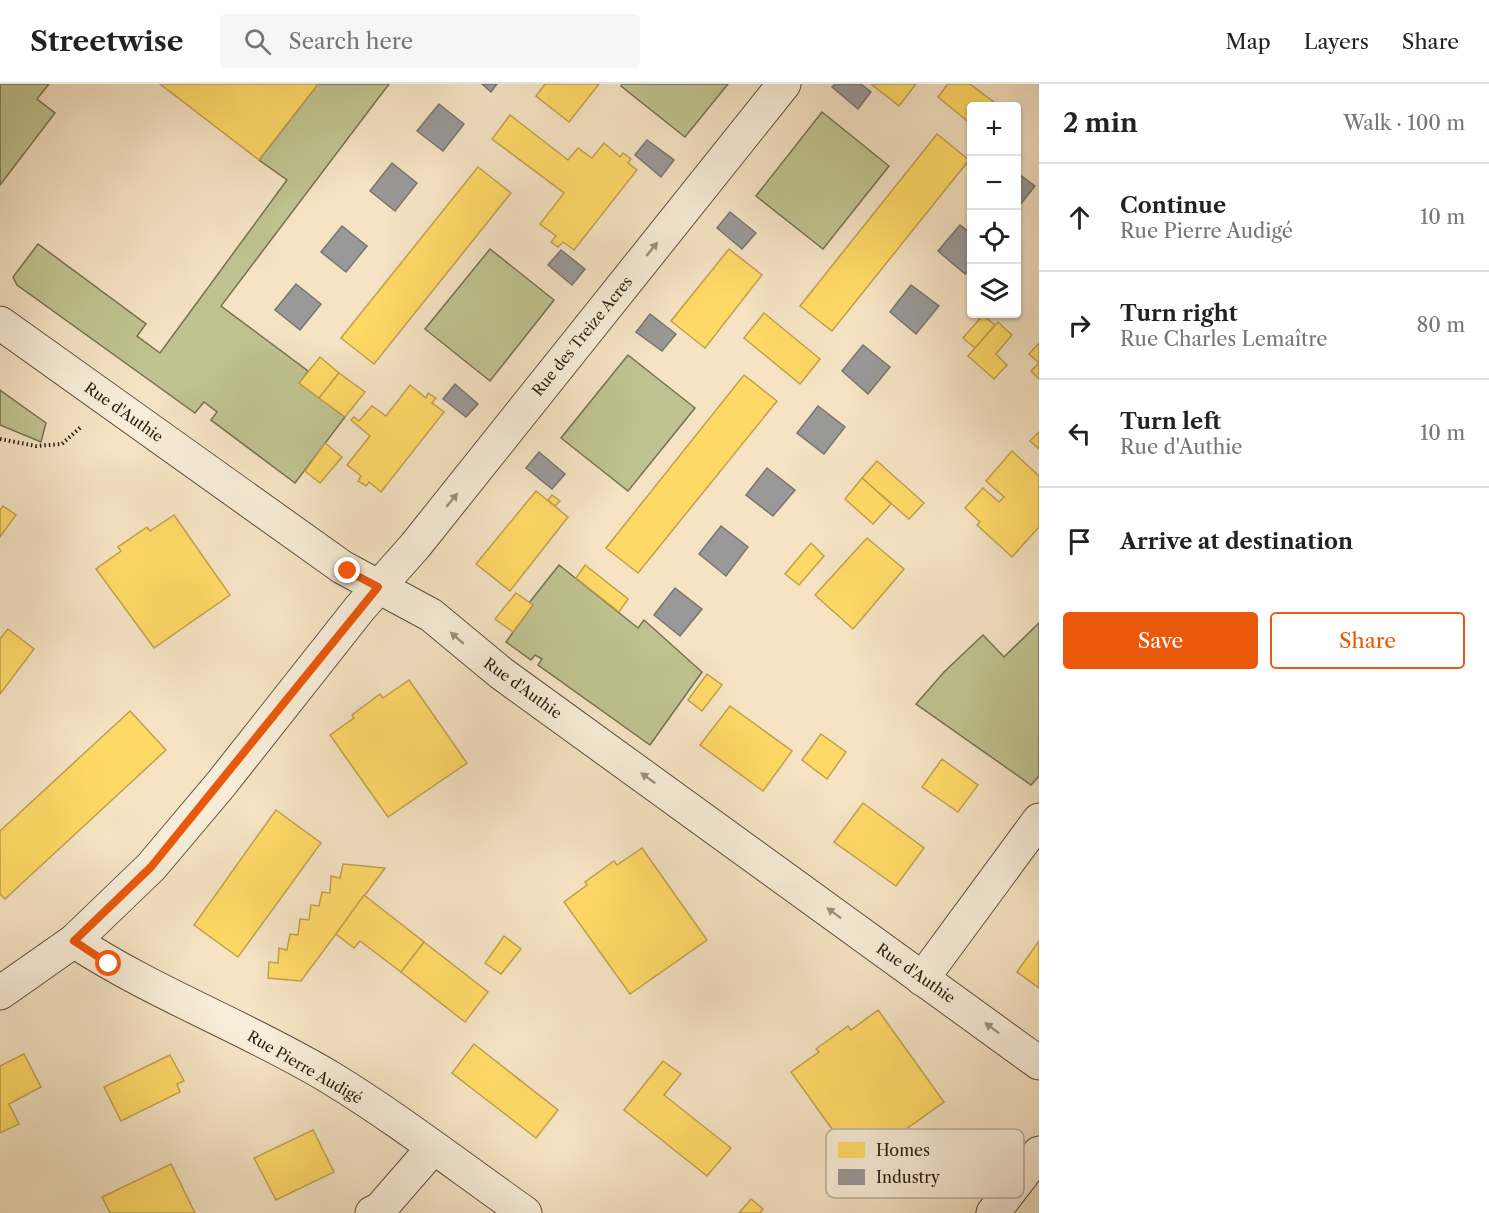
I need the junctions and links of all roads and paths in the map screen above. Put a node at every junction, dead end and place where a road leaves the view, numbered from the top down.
1 (784, 84) edge
2 (0, 323) edge
3 (88, 421) dead end
4 (0, 439) edge
5 (378, 587) junction
6 (1039, 820) edge
7 (74, 941) junction
8 (922, 979) junction
9 (0, 993) edge
10 (1039, 1063) edge
11 (434, 1148) junction
12 (1039, 1153) edge
13 (1024, 1173) edge
14 (1004, 1198) edge
15 (372, 1213) edge
16 (525, 1213) edge
17 (993, 1213) edge

5 -> 1 street, Rue des Treize Acres
2 - 5 street, Rue d'Authie
3 - 4 path
5 - 7 street, Rue des Treize Acres
8 -> 5 street, Rue d'Authie
6 - 8 street
7 - 9 street, Rue des Treize Acres
7 - 11 street, Rue Pierre Audigé
10 -> 8 street, Rue d'Authie
11 - 15 street
11 - 16 street, Rue Pierre Audigé
12 - 13 street
14 - 17 street

